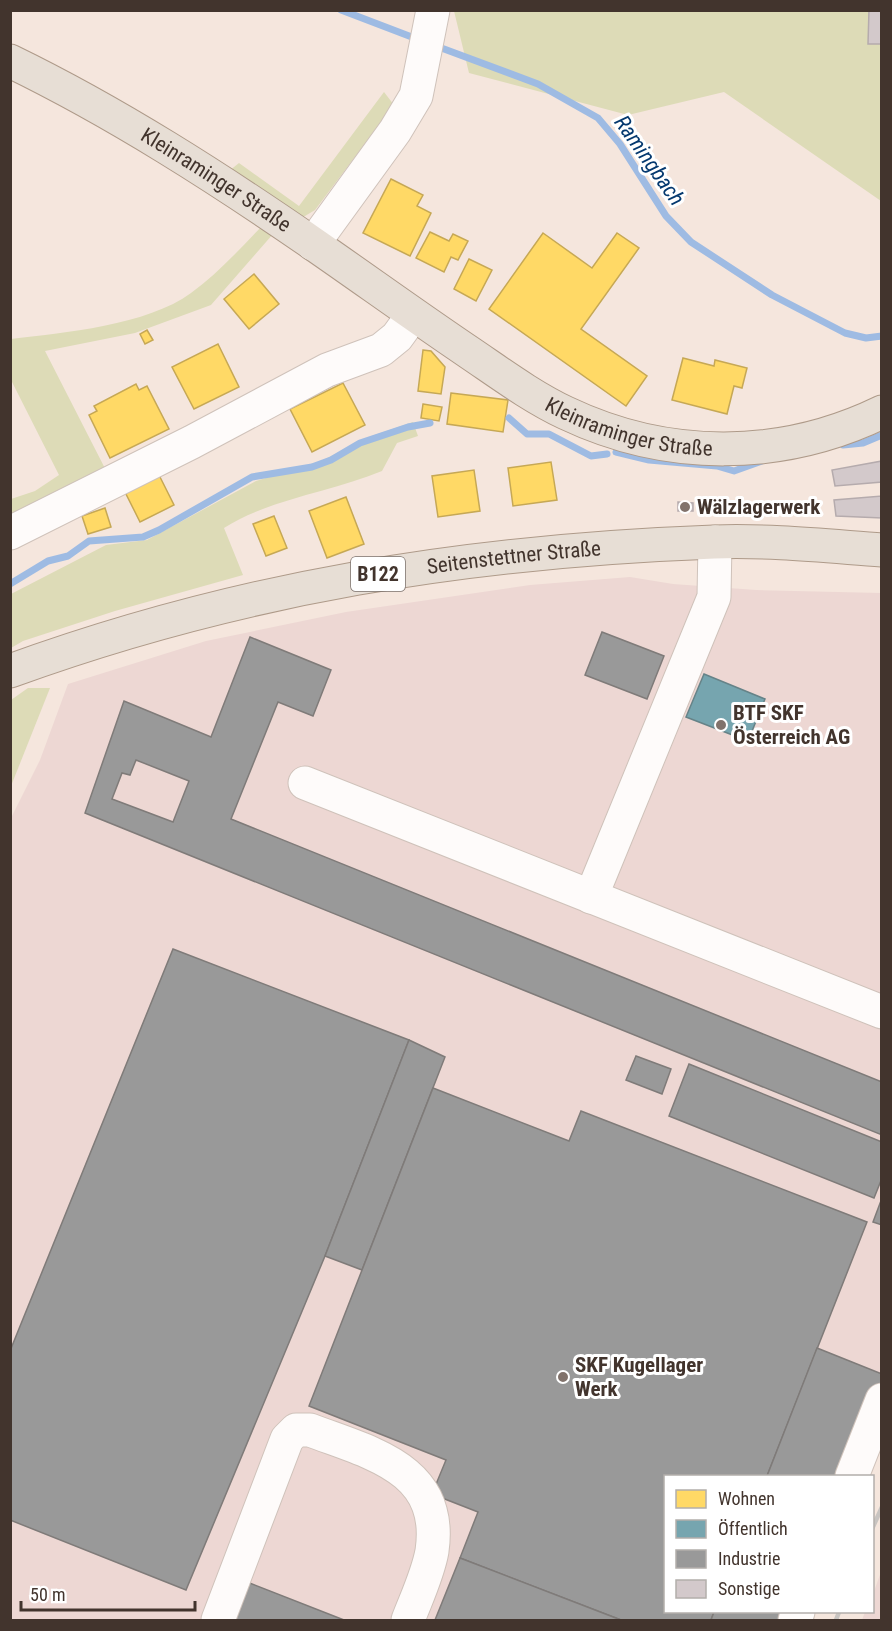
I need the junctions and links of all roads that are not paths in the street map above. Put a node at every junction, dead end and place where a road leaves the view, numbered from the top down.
1 (433, 10) edge
2 (10, 61) edge
3 (313, 244) junction
4 (413, 315) junction
5 (876, 415) edge
6 (10, 533) edge
7 (715, 542) junction
8 (882, 550) edge
9 (49, 657) junction
10 (10, 671) edge
11 (10, 686) edge
12 (304, 783) dead end
13 (591, 897) junction
14 (882, 1012) edge
15 (882, 1400) edge
16 (852, 1475) edge
17 (218, 1620) edge
18 (408, 1620) edge

1 - 3 street
2 - 3 main road, Kleinraminger Straße
3 - 4 main road, Kleinraminger Straße
4 - 5 main road, Kleinraminger Straße
4 - 6 street
7 - 8 main road, Seitenstettner Straße / B122
7 - 9 main road, Seitenstettner Straße / B122
7 - 13 street
9 - 10 main road, Seitenstettner Straße / B122
9 - 11 main road, Seitenstettner Straße / B122
12 - 13 street
13 - 14 street
15 - 16 street
17 - 18 street

